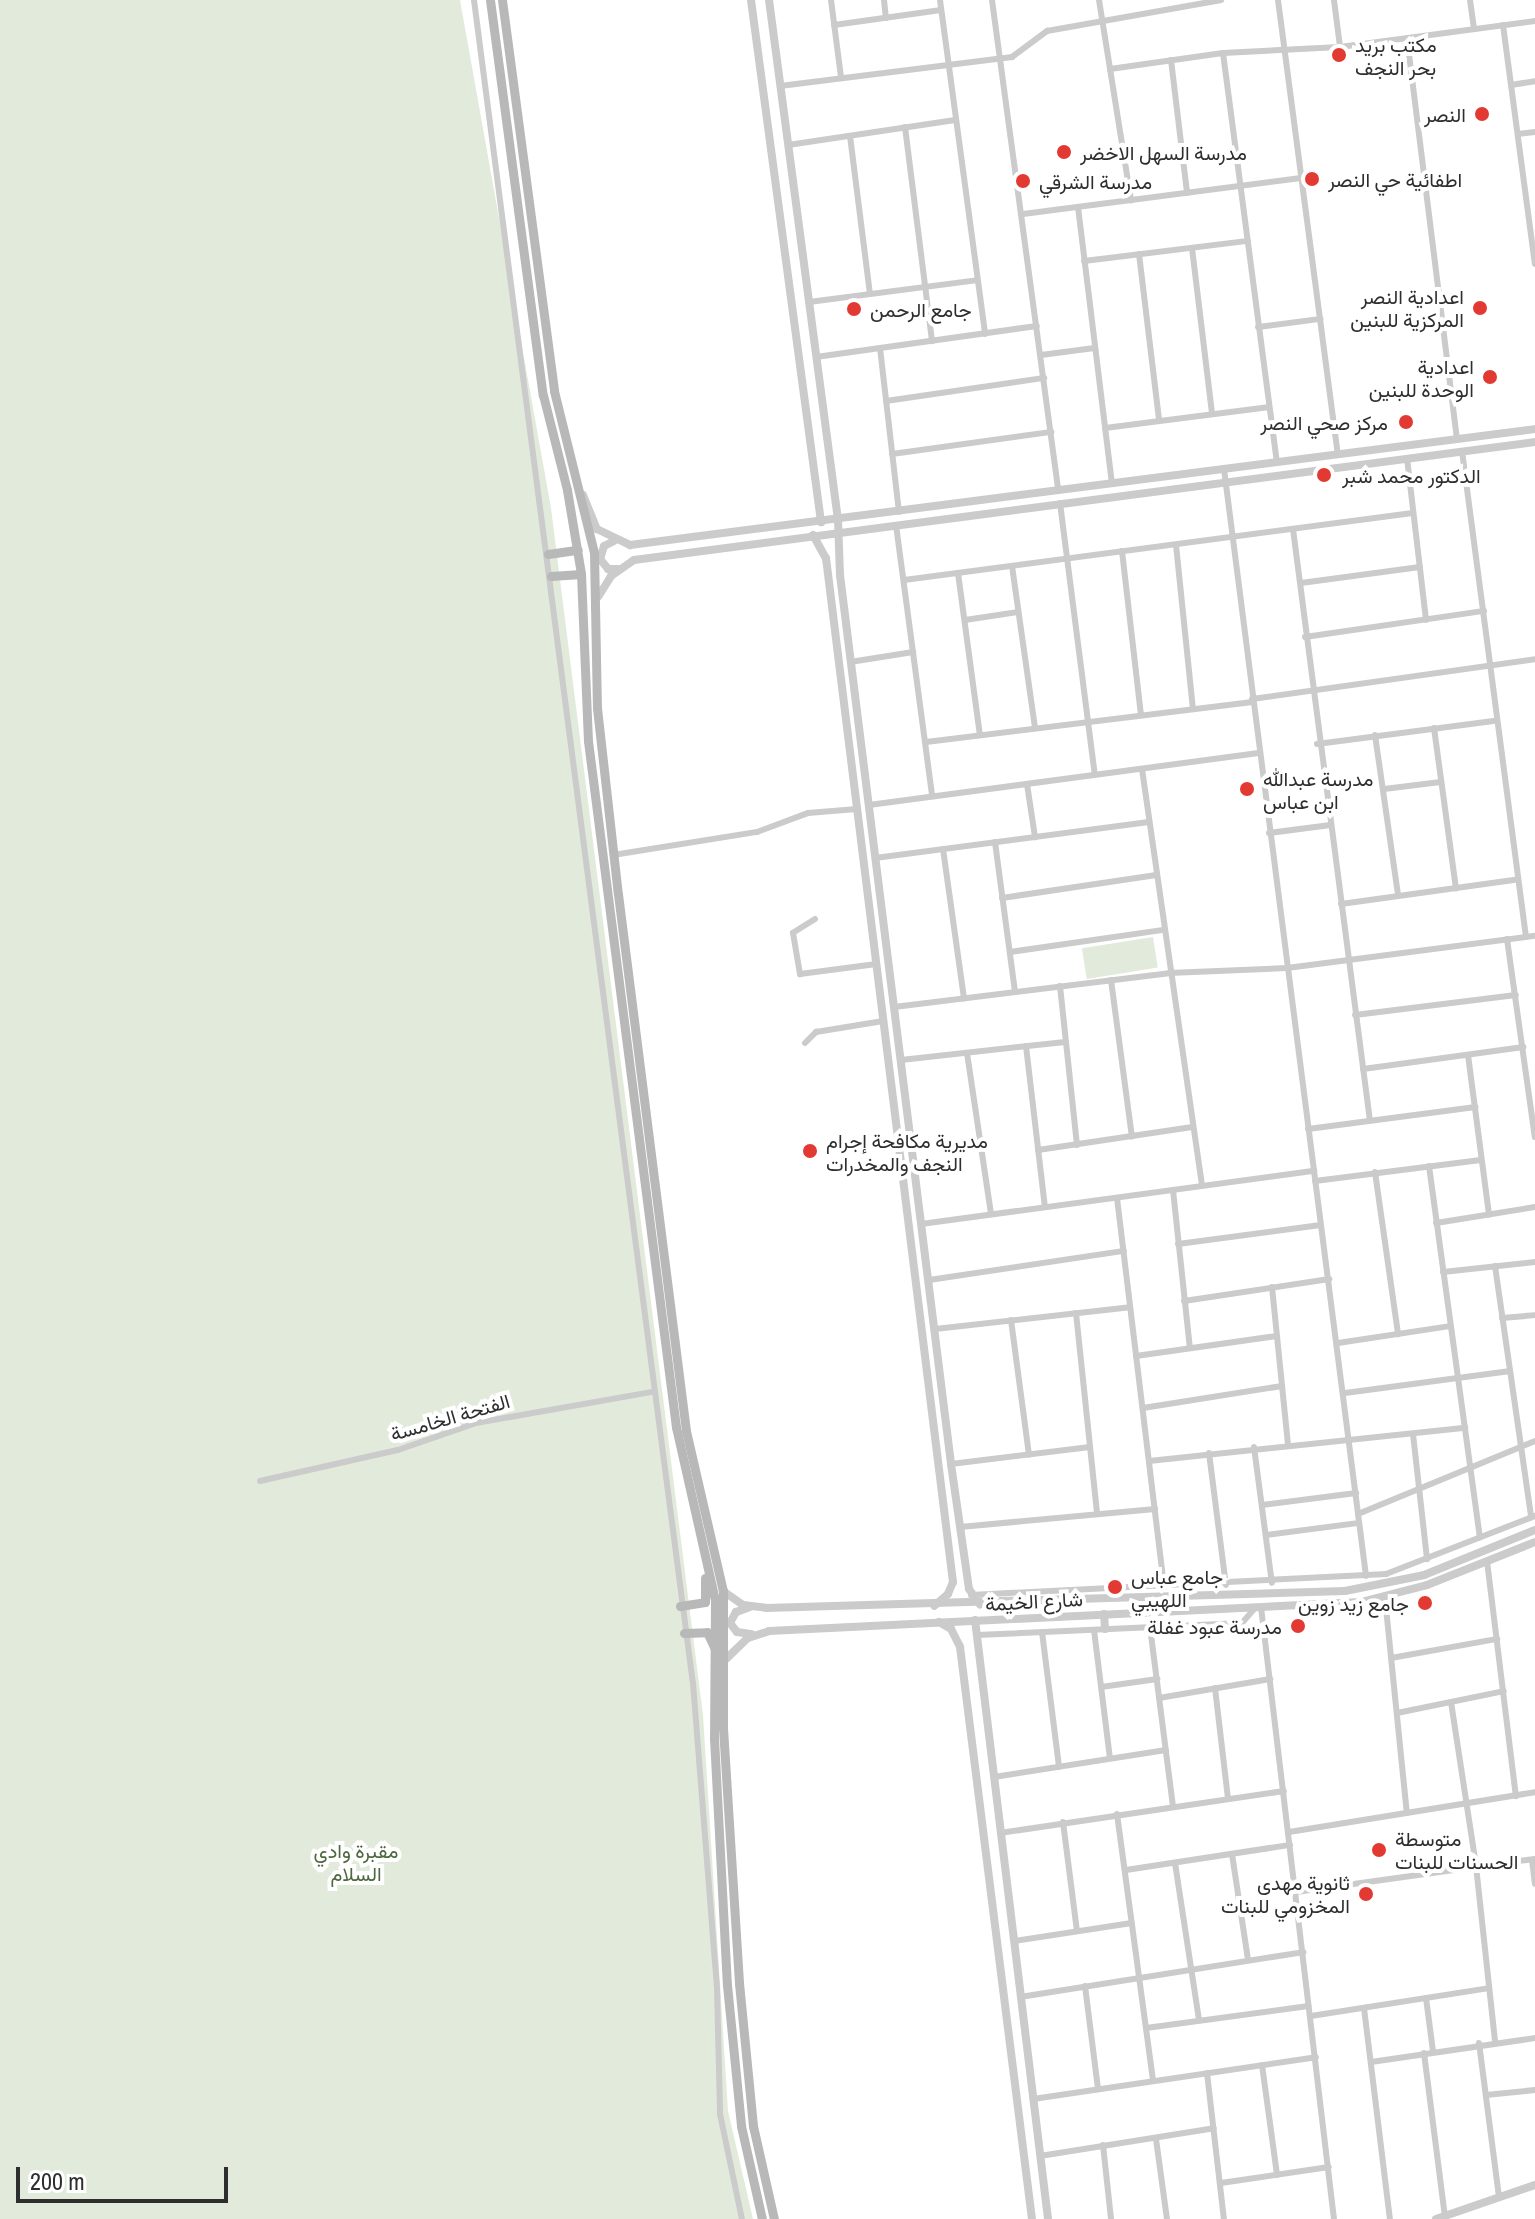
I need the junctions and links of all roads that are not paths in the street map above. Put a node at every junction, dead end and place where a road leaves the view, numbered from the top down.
1 (474, 0) edge
2 (490, 0) edge
3 (502, 0) edge
4 (751, 0) edge
5 (769, 0) edge
6 (831, 0) edge
7 (884, 0) edge
8 (940, 0) edge
9 (992, 0) edge
10 (1099, 0) edge
11 (1162, 0) edge
12 (1219, 0) edge
13 (1278, 0) edge
14 (1334, 0) edge
15 (1470, 0) edge
16 (1163, 9) junction
17 (941, 10) junction
18 (886, 18) junction
19 (1103, 20) junction
20 (1535, 21) edge
21 (834, 25) junction
22 (1503, 25) junction
23 (1474, 29) junction
24 (1407, 38) junction
25 (1340, 47) junction
26 (1285, 51) junction
27 (1223, 53) junction
28 (1000, 59) junction
29 (1171, 60) junction
30 (948, 62) junction
31 (1110, 69) junction
32 (841, 77) junction
33 (1535, 81) edge
34 (1511, 85) junction
35 (780, 86) junction
36 (955, 120) junction
37 (905, 127) junction
38 (786, 129) junction
39 (769, 131) junction
40 (1535, 132) edge
41 (1518, 134) junction
42 (850, 136) junction
43 (788, 145) junction
44 (790, 157) junction
45 (773, 159) junction
46 (1301, 178) junction
47 (1242, 185) junction
48 (1535, 188) edge
49 (1525, 189) junction
50 (1187, 193) junction
51 (1131, 200) junction
52 (1078, 207) junction
53 (1023, 214) junction
54 (1248, 241) junction
55 (1192, 248) junction
56 (1139, 254) junction
57 (1084, 261) junction
58 (1535, 264) edge
59 (978, 280) junction
60 (925, 286) junction
61 (870, 294) junction
62 (809, 302) junction
63 (1320, 319) junction
64 (1037, 326) junction
65 (1258, 327) junction
66 (985, 334) junction
67 (932, 341) junction
68 (880, 348) junction
69 (1095, 348) junction
70 (1041, 355) junction
71 (816, 357) junction
72 (1044, 378) junction
73 (886, 401) junction
74 (1268, 407) junction
75 (1212, 413) junction
76 (1159, 420) junction
77 (1105, 428) junction
78 (1535, 429) edge
79 (564, 432) junction
80 (1051, 432) junction
81 (553, 435) junction
82 (1457, 439) junction
83 (1535, 442) edge
84 (1462, 451) junction
85 (892, 454) junction
86 (1338, 455) junction
87 (572, 457) junction
88 (1407, 458) junction
89 (1277, 462) junction
90 (560, 463) junction
91 (1242, 467) junction
92 (1224, 469) junction
93 (1213, 471) junction
94 (1244, 479) junction
95 (1225, 481) junction
96 (1213, 483) junction
97 (1112, 484) junction
98 (1058, 491) junction
99 (583, 495) junction
100 (1060, 503) junction
101 (943, 506) junction
102 (899, 512) junction
103 (1413, 513) junction
104 (945, 518) junction
105 (838, 520) junction
106 (821, 522) junction
107 (896, 525) junction
108 (1293, 529) junction
109 (839, 532) junction
110 (813, 535) junction
111 (1233, 537) junction
112 (615, 541) junction
113 (1176, 545) junction
114 (578, 550) junction
115 (1122, 551) junction
116 (548, 554) junction
117 (1068, 558) junction
118 (1012, 566) junction
119 (1420, 567) junction
120 (618, 569) junction
121 (958, 573) junction
122 (581, 574) junction
123 (551, 576) junction
124 (904, 580) junction
125 (1301, 583) junction
126 (598, 597) junction
127 (1484, 611) junction
128 (1018, 612) junction
129 (965, 620) junction
130 (1426, 620) junction
131 (1305, 637) junction
132 (913, 652) junction
133 (1535, 659) edge
134 (850, 662) junction
135 (1488, 666) junction
136 (584, 668) junction
137 (597, 670) junction
138 (1311, 691) junction
139 (585, 697) junction
140 (597, 699) junction
141 (1253, 700) junction
142 (1193, 709) junction
143 (1141, 714) junction
144 (1088, 721) junction
145 (1494, 721) junction
146 (1035, 728) junction
147 (1434, 728) junction
148 (980, 735) junction
149 (1375, 735) junction
150 (926, 742) junction
151 (1317, 744) junction
152 (1259, 753) junction
153 (1142, 769) junction
154 (1095, 775) junction
155 (1441, 782) junction
156 (1027, 784) junction
157 (1384, 789) junction
158 (932, 796) junction
159 (869, 805) junction
160 (857, 809) junction
161 (1149, 822) junction
162 (1330, 825) junction
163 (1269, 833) junction
164 (1035, 837) junction
165 (995, 842) junction
166 (943, 849) junction
167 (613, 855) junction
168 (875, 858) junction
169 (1156, 875) junction
170 (1515, 880) junction
171 (1456, 888) junction
172 (1398, 895) junction
173 (1002, 898) junction
174 (1341, 904) junction
175 (815, 919) dead end
176 (1163, 930) junction
177 (1535, 936) edge
178 (1526, 937) junction
179 (1507, 939) junction
180 (1010, 952) junction
181 (1348, 960) junction
182 (876, 964) junction
183 (1287, 968) junction
184 (1169, 973) junction
185 (1111, 980) junction
186 (1060, 986) junction
187 (1015, 992) junction
188 (1516, 995) junction
189 (964, 999) junction
190 (894, 1007) junction
191 (1355, 1015) junction
192 (883, 1021) junction
193 (1065, 1042) junction
194 (805, 1043) dead end
195 (887, 1046) junction
196 (899, 1046) junction
197 (1026, 1046) junction
198 (1523, 1047) junction
199 (967, 1053) junction
200 (1468, 1055) junction
201 (901, 1060) junction
202 (1363, 1069) junction
203 (903, 1081) junction
204 (891, 1085) junction
205 (1533, 1103) edge
206 (1476, 1107) junction
207 (1370, 1121) junction
208 (1192, 1127) junction
209 (1308, 1129) junction
210 (1132, 1137) junction
211 (1535, 1137) edge
212 (1077, 1145) junction
213 (1038, 1150) junction
214 (1481, 1160) junction
215 (1429, 1166) junction
216 (1314, 1171) junction
217 (1375, 1172) junction
218 (1315, 1181) junction
219 (1202, 1186) junction
220 (1173, 1190) junction
221 (1117, 1198) junction
222 (1045, 1207) junction
223 (1535, 1207) edge
224 (991, 1214) junction
225 (1489, 1215) junction
226 (1436, 1223) junction
227 (921, 1224) junction
228 (1321, 1225) junction
229 (1178, 1244) junction
230 (1124, 1251) junction
231 (1535, 1262) edge
232 (1495, 1266) junction
233 (1443, 1272) junction
234 (1329, 1279) junction
235 (929, 1280) junction
236 (1272, 1287) junction
237 (1184, 1301) junction
238 (1130, 1307) junction
239 (1076, 1313) junction
240 (1535, 1315) edge
241 (1502, 1318) junction
242 (1011, 1320) junction
243 (1450, 1326) junction
244 (935, 1329) junction
245 (1398, 1334) junction
246 (1277, 1336) junction
247 (1338, 1343) junction
248 (1190, 1348) junction
249 (1136, 1356) junction
250 (1509, 1371) junction
251 (1458, 1378) junction
252 (1282, 1386) junction
253 (652, 1392) junction
254 (1345, 1393) junction
255 (1143, 1408) junction
256 (1465, 1428) junction
257 (1413, 1434) junction
258 (1535, 1441) edge
259 (1350, 1442) junction
260 (1288, 1444) junction
261 (1090, 1447) junction
262 (1254, 1447) junction
263 (1521, 1448) junction
264 (1209, 1453) junction
265 (1029, 1455) junction
266 (1149, 1461) junction
267 (951, 1464) junction
268 (1470, 1469) junction
269 (260, 1481) dead end
270 (1421, 1490) junction
271 (1356, 1493) junction
272 (1262, 1505) junction
273 (1155, 1509) junction
274 (1097, 1514) junction
275 (1358, 1514) junction
276 (1533, 1517) edge
277 (1359, 1523) junction
278 (960, 1527) junction
279 (1535, 1530) edge
280 (1266, 1535) junction
281 (1480, 1538) junction
282 (1535, 1542) edge
283 (1427, 1559) junction
284 (1487, 1561) junction
285 (707, 1563) junction
286 (1366, 1576) junction
287 (1301, 1582) junction
288 (1272, 1583) junction
289 (1226, 1585) junction
290 (1164, 1587) junction
291 (952, 1588) junction
292 (723, 1591) junction
293 (970, 1592) junction
294 (1301, 1593) junction
295 (1240, 1595) junction
296 (1180, 1597) junction
297 (1385, 1598) junction
298 (980, 1605) junction
299 (680, 1606) junction
300 (934, 1606) junction
301 (751, 1607) junction
302 (1259, 1607) junction
303 (1234, 1609) junction
304 (1183, 1611) junction
305 (1104, 1614) junction
306 (975, 1620) junction
307 (938, 1622) junction
308 (1150, 1627) junction
309 (1105, 1629) junction
310 (1094, 1630) junction
311 (1042, 1632) junction
312 (684, 1633) junction
313 (755, 1634) junction
314 (977, 1635) junction
315 (1497, 1639) junction
316 (979, 1656) junction
317 (961, 1658) junction
318 (1391, 1658) junction
319 (721, 1659) junction
320 (1157, 1679) junction
321 (1270, 1679) junction
322 (1101, 1687) junction
323 (1215, 1688) junction
324 (1504, 1691) junction
325 (1159, 1698) junction
326 (1451, 1702) junction
327 (1397, 1713) junction
328 (1166, 1750) junction
329 (1110, 1758) junction
330 (1059, 1767) junction
331 (994, 1777) junction
332 (721, 1782) junction
333 (1284, 1791) junction
334 (1535, 1792) edge
335 (1516, 1796) junction
336 (1228, 1798) junction
337 (1466, 1804) junction
338 (1173, 1806) junction
339 (1407, 1813) junction
340 (1117, 1814) junction
341 (1063, 1822) junction
342 (1289, 1832) junction
343 (1000, 1833) junction
344 (1290, 1845) junction
345 (1232, 1854) junction
346 (1534, 1860) edge
347 (1175, 1863) junction
348 (1476, 1866) junction
349 (1126, 1870) junction
350 (1535, 1884) edge
351 (1296, 1892) junction
352 (1132, 1923) junction
353 (1077, 1931) junction
354 (1014, 1941) junction
355 (998, 1952) junction
356 (1015, 1952) junction
357 (1303, 1952) junction
358 (1248, 1960) junction
359 (1190, 1968) junction
360 (1139, 1977) junction
361 (1085, 1986) junction
362 (1489, 1988) junction
363 (1020, 1996) junction
364 (1004, 1997) junction
365 (1426, 1998) junction
366 (1309, 2006) junction
367 (1364, 2008) junction
368 (1311, 2016) junction
369 (1199, 2020) junction
370 (1146, 2028) junction
371 (1535, 2038) edge
372 (1495, 2041) junction
373 (1479, 2043) junction
374 (1433, 2051) junction
375 (1424, 2053) junction
376 (1316, 2057) junction
377 (1371, 2062) junction
378 (1262, 2065) junction
379 (1207, 2073) junction
380 (1153, 2081) junction
381 (1098, 2089) junction
382 (1535, 2090) edge
383 (1486, 2095) junction
384 (1033, 2099) junction
385 (1214, 2128) junction
386 (1156, 2139) junction
387 (1103, 2145) junction
388 (1040, 2156) junction
389 (1329, 2167) junction
390 (1277, 2175) junction
391 (1221, 2183) junction
392 (1535, 2185) edge
393 (1499, 2198) junction
394 (1440, 2218) edge
395 (742, 2219) edge
396 (762, 2219) edge
397 (774, 2219) edge
398 (1032, 2219) edge
399 (1048, 2219) edge
400 (1111, 2219) edge
401 (1167, 2219) edge
402 (1224, 2219) edge
403 (1334, 2219) edge
404 (1390, 2219) edge

1 - 116 street
2 - 81 main road
3 - 79 main road
4 - 39 street
5 - 35 street
6 - 21 street
7 - 18 street
8 - 17 street
9 - 28 street
10 - 19 street
11 - 16 street
12 - 16 street
13 - 26 street
14 - 25 street
15 - 23 street
16 - 19 street
17 - 18 street
17 - 30 street
18 - 21 street
19 - 28 street
19 - 31 street
20 - 22 street
21 - 32 street
22 - 23 street
22 - 34 street
23 - 24 street
24 - 25 street
24 - 82 street
25 - 26 street
26 - 27 street
26 - 46 street
27 - 29 street
27 - 47 street
28 - 30 street
28 - 53 street
29 - 31 street
29 - 50 street
30 - 32 street
30 - 36 street
31 - 51 street
32 - 35 street
33 - 34 street
34 - 41 street
35 - 38 street
36 - 37 street
36 - 59 street
37 - 42 street
37 - 60 street
38 - 39 street
38 - 43 street
39 - 45 street
40 - 41 street
41 - 49 street
42 - 43 street
42 - 61 street
43 - 44 street
44 - 45 street
44 - 62 street
45 - 106 street
46 - 47 street
46 - 63 street
47 - 50 street
47 - 54 street
48 - 49 street
49 - 58 street
50 - 51 street
51 - 52 street
52 - 53 street
52 - 57 street
53 - 64 street
54 - 55 street
54 - 65 street
55 - 56 street
55 - 75 street
56 - 57 street
56 - 76 street
57 - 69 street
59 - 60 street
59 - 66 street
60 - 61 street
60 - 67 street
61 - 62 street
62 - 71 street
63 - 65 street
63 - 86 street
64 - 66 street
64 - 70 street
65 - 74 street
66 - 67 street
67 - 68 street
68 - 71 street
68 - 73 street
69 - 70 street
69 - 77 street
70 - 72 street
71 - 105 street
72 - 73 street
72 - 80 street
73 - 85 street
74 - 75 street
74 - 89 street
75 - 76 street
76 - 77 street
77 - 97 street
78 - 82 street
79 - 81 main road
79 - 87 main road
80 - 85 street
80 - 98 street
81 - 90 main road
82 - 86 street
83 - 84 street
84 - 88 street
84 - 127 street
85 - 102 street
86 - 89 street
87 - 90 main road
87 - 99 main road
88 - 94 street
88 - 103 street
89 - 91 street
90 - 114 main road
91 - 92 street
91 - 94 street
92 - 93 street
92 - 95 street
93 - 96 street
93 - 97 street
94 - 95 street
95 - 96 street
95 - 111 street
96 - 100 street
97 - 98 street
98 - 101 street
99 - 112 street
99 - 126 main road
100 - 104 street
100 - 117 street
101 - 102 street
101 - 104 street
102 - 105 street
103 - 108 street
103 - 119 street
104 - 107 street
105 - 106 street
105 - 109 street
106 - 112 street
107 - 109 street
107 - 124 street
108 - 111 street
108 - 125 street
109 - 110 street
109 - 134 street
110 - 120 street
110 - 160 street
111 - 113 street
111 - 141 street
112 - 120 street
113 - 115 street
113 - 142 street
114 - 116 main road
114 - 122 main road
115 - 117 street
115 - 143 street
116 - 123 street
117 - 118 street
117 - 144 street
118 - 121 street
118 - 128 street
119 - 125 street
119 - 130 street
120 - 126 street
121 - 124 street
121 - 129 street
122 - 123 main road
122 - 136 main road
123 - 253 street
124 - 132 street
125 - 131 street
126 - 137 main road
127 - 130 street
127 - 135 street
128 - 129 street
128 - 146 street
129 - 148 street
130 - 131 street
131 - 138 street
132 - 134 street
132 - 150 street
133 - 135 street
134 - 159 street
135 - 138 street
135 - 145 street
136 - 137 main road
136 - 139 main road
137 - 140 main road
138 - 141 street
138 - 151 street
139 - 140 main road
139 - 285 main road
140 - 167 main road
141 - 142 street
141 - 152 street
142 - 143 street
143 - 144 street
144 - 146 street
144 - 154 street
145 - 147 street
145 - 170 street
146 - 148 street
147 - 149 street
147 - 155 street
148 - 150 street
149 - 151 street
149 - 157 street
150 - 158 street
151 - 162 street
152 - 153 street
152 - 163 street
153 - 154 street
153 - 161 street
154 - 156 street
155 - 157 street
155 - 171 street
156 - 158 street
156 - 164 street
157 - 172 street
158 - 159 street
159 - 168 street
160 - 167 street
160 - 182 street
161 - 164 street
161 - 169 street
162 - 163 street
162 - 174 street
163 - 183 street
164 - 165 street
165 - 166 street
165 - 173 street
166 - 168 street
166 - 189 street
167 - 292 main road
168 - 190 street
169 - 173 street
169 - 176 street
170 - 171 street
170 - 178 street
171 - 172 street
172 - 174 street
173 - 180 street
174 - 181 street
175 - 182 street
176 - 180 street
176 - 184 street
177 - 178 street
178 - 179 street
179 - 181 street
179 - 188 street
180 - 187 street
181 - 183 street
181 - 191 street
182 - 192 street
183 - 184 street
183 - 209 street
184 - 185 street
184 - 208 street
185 - 186 street
185 - 210 street
186 - 187 street
186 - 193 street
187 - 189 street
188 - 191 street
188 - 198 street
189 - 190 street
190 - 196 street
191 - 202 street
192 - 194 street
192 - 195 street
193 - 197 street
193 - 212 street
195 - 196 street
195 - 204 street
196 - 201 street
197 - 199 street
197 - 213 street
198 - 200 street
198 - 205 street
199 - 201 street
199 - 224 street
200 - 202 street
200 - 206 street
201 - 203 street
202 - 207 street
203 - 204 street
203 - 227 street
204 - 291 street
205 - 211 street
206 - 207 street
206 - 214 street
207 - 209 street
208 - 210 street
208 - 219 street
209 - 216 street
210 - 212 street
212 - 213 street
213 - 222 street
214 - 215 street
214 - 225 street
215 - 217 street
215 - 226 street
216 - 218 street
216 - 219 street
217 - 218 street
217 - 245 street
218 - 228 street
219 - 220 street
220 - 221 street
220 - 229 street
221 - 222 street
221 - 230 street
222 - 224 street
223 - 225 street
224 - 227 street
225 - 226 street
226 - 233 street
227 - 235 street
228 - 229 street
228 - 234 street
229 - 237 street
230 - 235 street
230 - 238 street
231 - 232 street
232 - 233 street
232 - 241 street
233 - 243 street
234 - 236 street
234 - 247 street
235 - 244 street
236 - 237 street
236 - 246 street
237 - 248 street
238 - 239 street
238 - 249 street
239 - 242 street
239 - 261 street
240 - 241 street
241 - 250 street
242 - 244 street
242 - 265 street
243 - 245 street
243 - 251 street
244 - 267 street
245 - 247 street
246 - 248 street
246 - 252 street
247 - 254 street
248 - 249 street
249 - 255 street
250 - 251 street
250 - 263 street
251 - 254 street
251 - 256 street
252 - 255 street
252 - 260 street
253 - 269 street, الفتحة الخامسة
253 - 299 street
254 - 259 street
255 - 266 street
256 - 257 street
256 - 268 street
257 - 259 street
257 - 270 street
258 - 263 street
259 - 260 street
259 - 271 street
260 - 262 street
261 - 265 street
261 - 274 street
262 - 264 street
262 - 272 street
263 - 268 street
263 - 276 street
264 - 266 street
264 - 289 street
265 - 267 street
266 - 273 street
267 - 278 street
268 - 270 street
268 - 281 street
270 - 275 street
270 - 283 street
271 - 272 street
271 - 275 street
272 - 280 street
273 - 274 street
273 - 290 street
274 - 278 street
275 - 277 street
276 - 281 street
277 - 280 street
277 - 286 street
278 - 293 street
279 - 294 street, شارع الخيمة
280 - 288 street
281 - 283 street
282 - 284 street, شارع الخيمة
283 - 286 street
284 - 297 street, شارع الخيمة
284 - 315 street
285 - 299 main road
285 - 319 main road
286 - 287 street
287 - 288 street
287 - 294 street
288 - 289 street
289 - 290 street
290 - 293 street
291 - 293 street
291 - 300 street
292 - 301 street
292 - 319 main road
293 - 298 street
294 - 295 street, شارع الخيمة
295 - 296 street, شارع الخيمة
295 - 303 street
296 - 298 street, شارع الخيمة
296 - 304 street
297 - 302 street, شارع الخيمة
297 - 318 street
298 - 300 street, شارع الخيمة
299 - 312 street
300 - 301 street, شارع الخيمة
301 - 313 street
302 - 303 street, شارع الخيمة
302 - 308 street
302 - 321 street
303 - 304 street, شارع الخيمة
304 - 305 street, شارع الخيمة
305 - 306 street, شارع الخيمة
305 - 309 street
306 - 307 street, شارع الخيمة
306 - 314 street
307 - 313 street, شارع الخيمة
307 - 317 street
308 - 309 street
308 - 320 street
309 - 310 street
310 - 311 street
310 - 322 street
311 - 314 street
311 - 330 street
312 - 319 main road
312 - 395 street
313 - 319 street
314 - 316 street
315 - 318 street
315 - 324 street
316 - 317 street
316 - 331 street
317 - 355 street
318 - 327 street
319 - 332 main road
320 - 322 street
320 - 325 street
321 - 323 street
321 - 333 street
322 - 329 street
323 - 325 street
323 - 336 street
324 - 326 street
324 - 335 street
325 - 328 street
326 - 327 street
326 - 337 street
327 - 339 street
328 - 329 street
328 - 338 street
329 - 330 street
330 - 331 street
331 - 343 street
332 - 396 main road
332 - 397 main road
333 - 336 street
333 - 342 street
334 - 335 street
335 - 337 street
336 - 338 street
337 - 339 street
337 - 348 street
338 - 340 street
339 - 342 street
340 - 341 street
340 - 349 street
341 - 343 street
341 - 353 street
342 - 344 street
343 - 354 street
344 - 345 street
344 - 351 street
345 - 347 street
345 - 358 street
346 - 348 street
346 - 350 street
347 - 349 street
347 - 359 street
348 - 351 street
348 - 362 street
349 - 352 street
351 - 357 street
352 - 353 street
352 - 360 street
353 - 354 street
354 - 356 street
355 - 356 street
355 - 364 street
356 - 363 street
357 - 358 street
357 - 366 street
358 - 359 street
359 - 360 street
359 - 369 street
360 - 361 street
360 - 370 street
361 - 363 street
361 - 381 street
362 - 365 street
362 - 372 street
363 - 364 street
363 - 384 street
364 - 398 street
365 - 367 street
365 - 374 street
366 - 368 street
366 - 369 street
367 - 368 street
367 - 377 street
368 - 376 street
369 - 370 street
370 - 380 street
371 - 372 street
372 - 373 street
373 - 374 street
373 - 383 street
374 - 375 street
375 - 377 street
375 - 394 street
376 - 378 street
376 - 389 street
377 - 404 street
378 - 379 street
378 - 390 street
379 - 380 street
379 - 385 street
380 - 381 street
381 - 384 street
382 - 383 street
383 - 393 street
384 - 388 street
385 - 386 street
385 - 391 street
386 - 387 street
386 - 401 street
387 - 388 street
387 - 400 street
388 - 399 street
389 - 390 street
389 - 403 street
390 - 391 street
391 - 402 street
392 - 393 street
393 - 394 street

